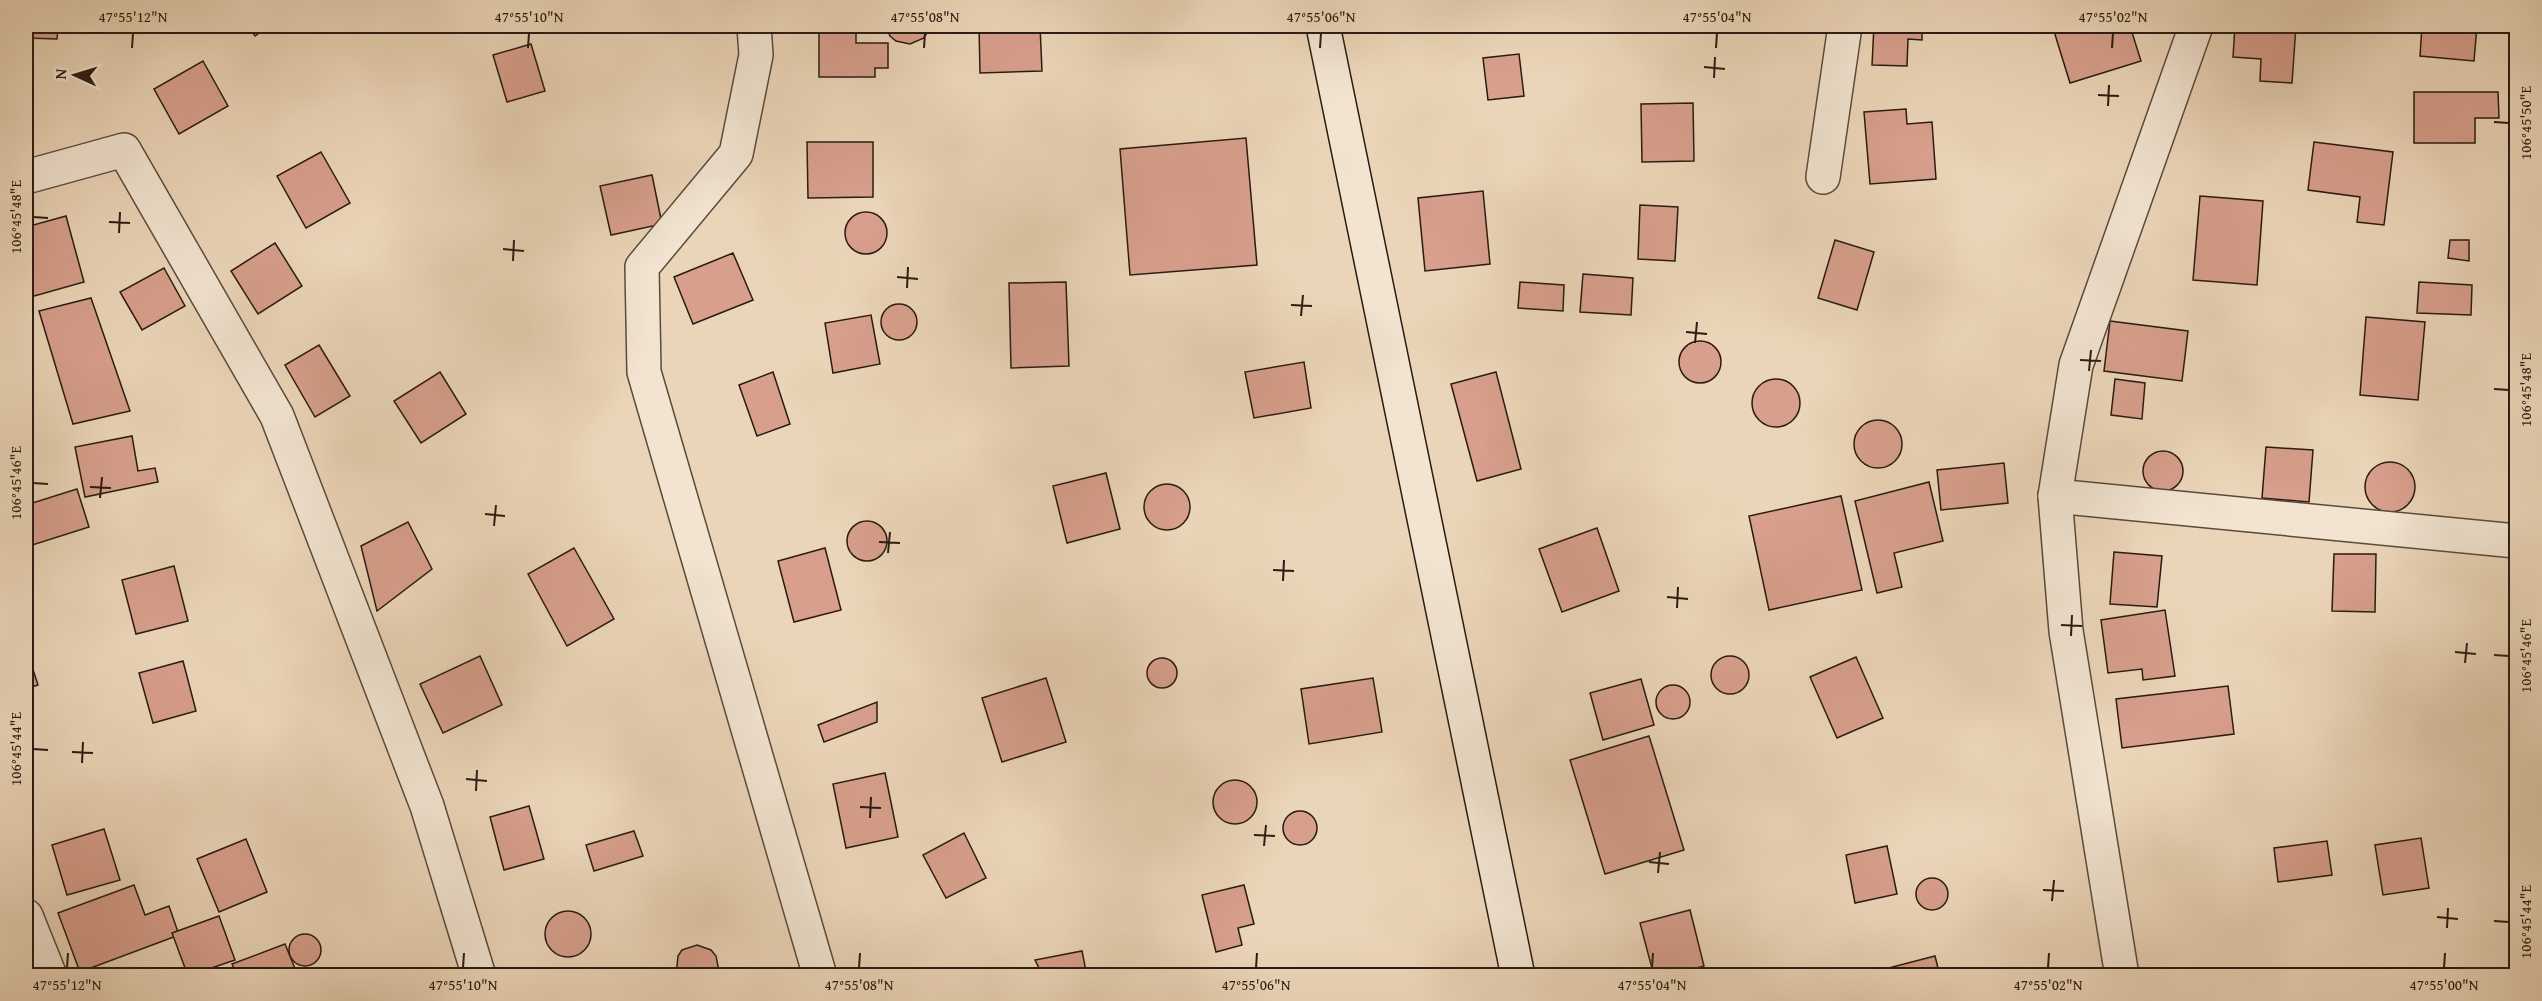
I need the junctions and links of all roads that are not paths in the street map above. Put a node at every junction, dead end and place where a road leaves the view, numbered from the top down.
1 (754, 26) edge
2 (1323, 26) edge
3 (1845, 26) edge
4 (2196, 26) edge
5 (26, 177) edge
6 (1823, 177) dead end
7 (2055, 496) junction
8 (2517, 541) edge
9 (26, 916) edge
10 (50, 975) edge
11 (479, 975) edge
12 (820, 975) edge
13 (1518, 975) edge
14 (2122, 975) edge

1 - 12 street
2 - 13 street
3 - 6 street
4 - 7 street
5 - 11 street
7 - 8 street
7 - 14 street
9 - 10 street

